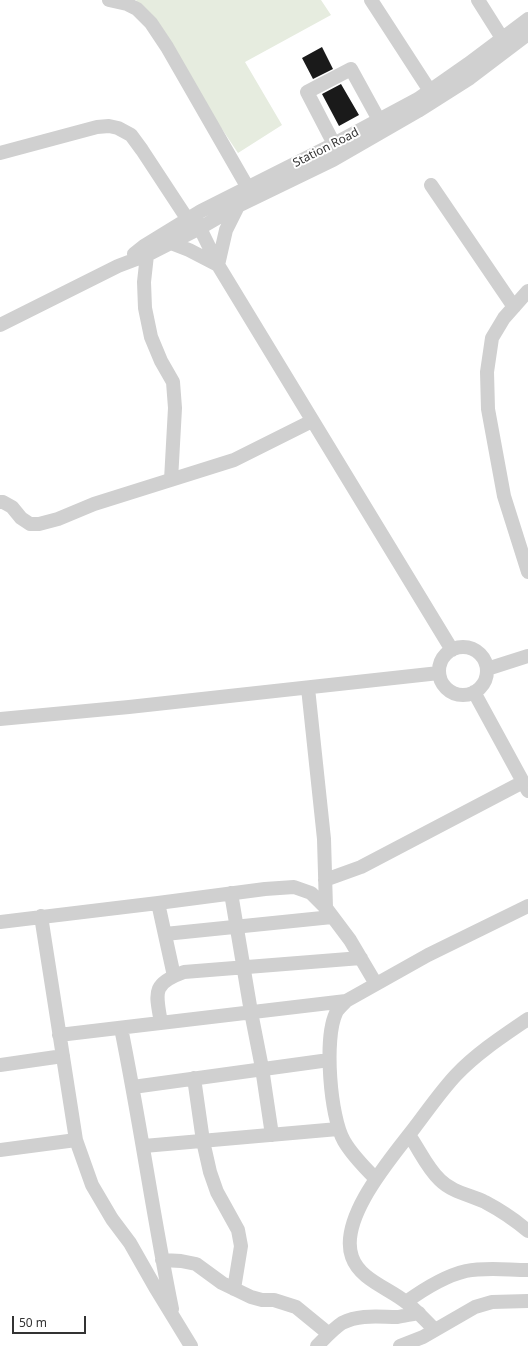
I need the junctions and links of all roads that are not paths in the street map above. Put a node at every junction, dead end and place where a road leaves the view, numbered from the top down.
1 (109, 0) edge
2 (371, 0) edge
3 (478, 0) edge
4 (528, 19) edge
5 (528, 34) edge
6 (502, 38) junction
7 (430, 91) junction
8 (379, 120) junction
9 (334, 144) junction
10 (0, 153) edge
11 (430, 185) dead end
12 (248, 188) junction
13 (238, 206) junction
14 (194, 221) junction
15 (171, 243) junction
16 (147, 255) junction
17 (218, 265) junction
18 (118, 266) junction
19 (528, 291) edge
20 (514, 307) junction
21 (0, 325) edge
22 (312, 421) junction
23 (171, 480) junction
24 (0, 502) edge
25 (528, 572) edge
26 (452, 650) junction
27 (528, 656) edge
28 (487, 669) junction
29 (439, 673) junction
30 (308, 688) junction
31 (474, 692) junction
32 (0, 719) edge
33 (525, 786) edge
34 (325, 880) junction
35 (231, 894) junction
36 (158, 903) junction
37 (528, 906) edge
38 (329, 912) junction
39 (41, 916) junction
40 (0, 922) edge
41 (236, 927) junction
42 (164, 934) junction
43 (361, 958) junction
44 (244, 968) junction
45 (174, 976) junction
46 (376, 984) junction
47 (346, 1001) junction
48 (251, 1012) junction
49 (528, 1019) edge
50 (161, 1023) junction
51 (121, 1028) junction
52 (59, 1035) junction
53 (63, 1056) junction
54 (329, 1060) junction
55 (0, 1066) edge
56 (262, 1068) junction
57 (194, 1078) junction
58 (133, 1086) junction
59 (338, 1129) junction
60 (272, 1135) junction
61 (409, 1135) junction
62 (76, 1140) junction
63 (203, 1141) junction
64 (144, 1146) junction
65 (0, 1150) edge
66 (375, 1178) junction
67 (528, 1231) edge
68 (162, 1260) junction
69 (528, 1270) edge
70 (234, 1289) junction
71 (406, 1302) junction
72 (528, 1302) edge
73 (418, 1313) junction
74 (174, 1317) junction
75 (435, 1330) junction
76 (329, 1334) junction
77 (191, 1346) edge
78 (317, 1346) edge
79 (400, 1346) edge

1 - 12 street
2 - 7 street
3 - 6 street
4 - 6 street, Station Road
5 - 13 street, Station Road
6 - 7 street, Station Road
7 - 8 street, Station Road
8 - 9 street, Station Road
8 - 9 street
9 - 12 street, Station Road
10 - 14 street
11 - 20 street
12 - 14 street, Station Road
13 - 14 street, Station Road
13 - 17 street
14 - 15 street, Station Road
14 - 17 street
14 - 18 street, Station Road
15 - 16 street, Station Road
15 - 17 street
16 - 18 street, Station Road
16 - 23 street
17 - 22 street
18 - 21 street, Station Road
19 - 20 street
20 - 25 street
22 - 23 street
22 - 26 street
23 - 24 street
26 - 28 street
26 - 29 street
27 - 28 street
28 - 31 street
29 - 30 street
29 - 31 street
30 - 32 street
30 - 34 street
31 - 33 street
33 - 34 street
34 - 38 street
35 - 36 street
35 - 38 street
35 - 41 street
36 - 39 street
36 - 42 street
37 - 46 street
38 - 41 street
38 - 43 street
39 - 40 street
39 - 52 street
41 - 42 street
41 - 44 street
42 - 45 street
43 - 44 street
43 - 46 street
44 - 45 street
44 - 48 street
45 - 50 street
46 - 47 street
47 - 48 street
47 - 54 street
48 - 50 street
48 - 56 street
49 - 61 street
50 - 51 street
51 - 52 street
51 - 58 street
52 - 53 street
53 - 55 street
53 - 62 street
54 - 56 street
54 - 59 street
56 - 57 street
56 - 60 street
57 - 58 street
57 - 63 street
58 - 64 street
59 - 60 street
59 - 66 street
60 - 63 street
61 - 66 street
61 - 67 street
62 - 65 street
62 - 74 street
63 - 64 street
63 - 70 street
64 - 68 street
66 - 71 street
68 - 70 street
68 - 74 street
69 - 71 street
70 - 76 street
71 - 73 street
72 - 75 street
73 - 75 street
73 - 76 street
74 - 77 street
75 - 79 street
76 - 78 street

